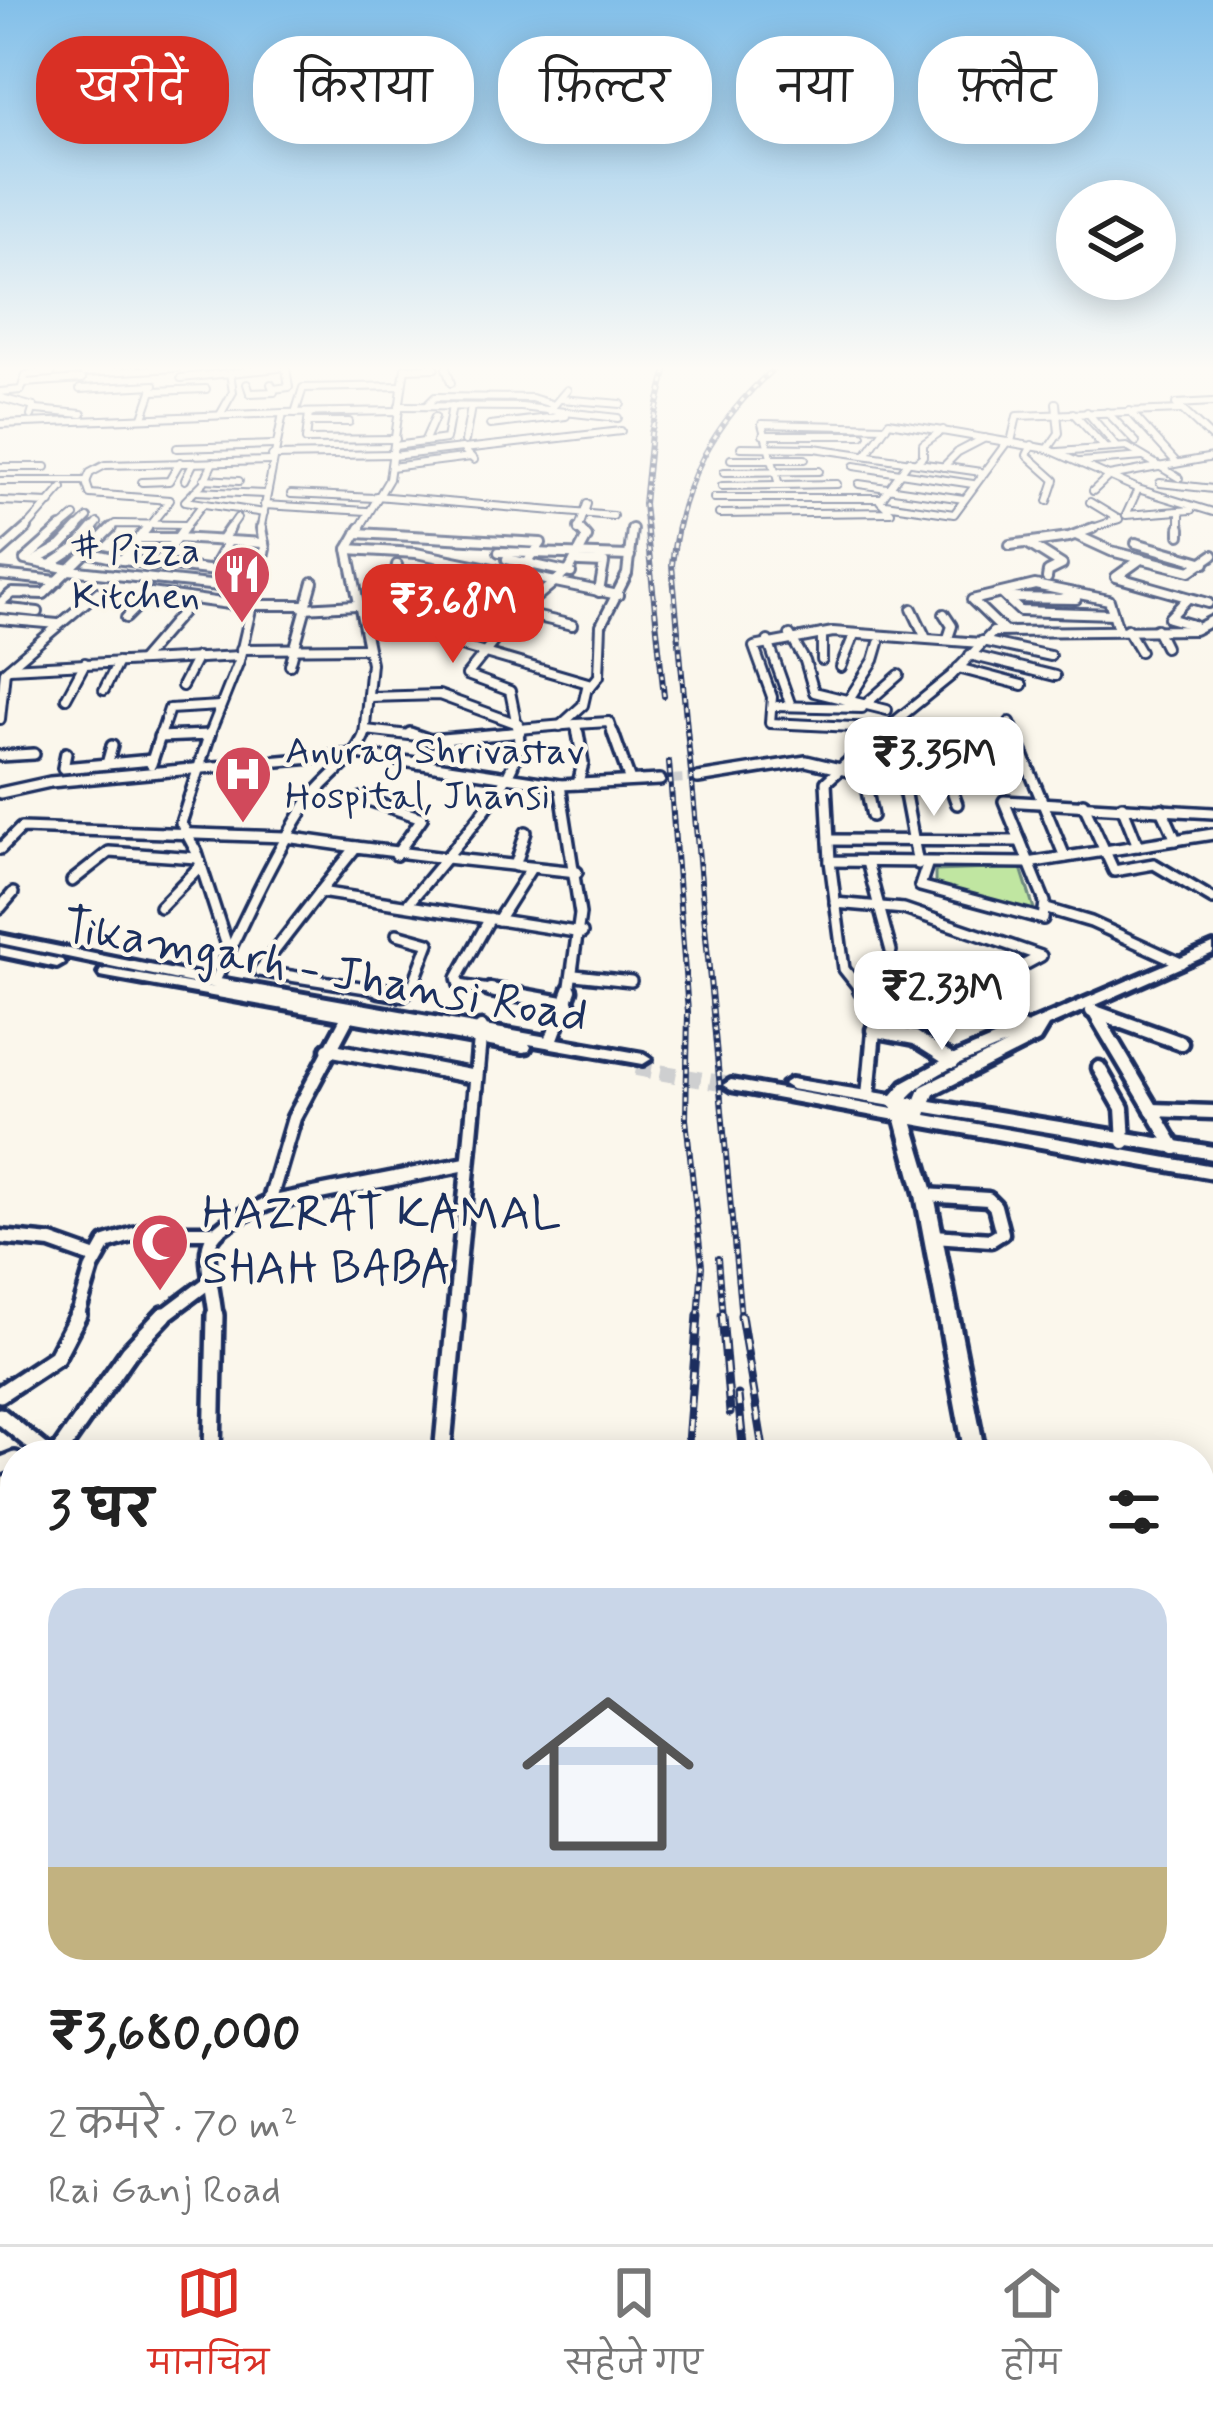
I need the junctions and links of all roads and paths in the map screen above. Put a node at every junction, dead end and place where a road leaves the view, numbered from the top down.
1 (775, 472) edge
2 (899, 472) edge
3 (981, 472) edge
4 (28, 473) edge
5 (41, 473) edge
6 (93, 473) edge
7 (148, 473) edge
8 (174, 473) edge
9 (189, 473) edge
10 (207, 473) edge
11 (269, 473) edge
12 (386, 473) edge
13 (903, 473) edge
14 (939, 473) edge
15 (1047, 473) edge
16 (1102, 473) edge
17 (1127, 473) edge
18 (1169, 473) edge
19 (90, 475) junction
20 (1109, 476) junction
21 (935, 478) junction
22 (1179, 478) dead end
23 (204, 479) junction
24 (185, 480) dead end
25 (238, 481) dead end
26 (0, 482) edge
27 (22, 482) junction
28 (34, 482) junction
29 (142, 482) junction
30 (1160, 483) dead end
31 (837, 484) dead end
32 (859, 484) dead end
33 (973, 484) junction
34 (779, 485) junction
35 (722, 486) dead end
36 (62, 488) dead end
37 (888, 488) junction
38 (1138, 489) junction
39 (1213, 489) edge
40 (195, 491) junction
41 (1094, 491) dead end
42 (291, 494) dead end
43 (926, 494) junction
44 (309, 495) junction
45 (376, 497) junction
46 (133, 498) junction
47 (713, 498) dead end
48 (752, 498) junction
49 (964, 499) junction
50 (186, 500) junction
51 (0, 501) edge
52 (14, 501) junction
53 (881, 501) junction
54 (1048, 501) dead end
55 (1090, 502) dead end
56 (50, 503) junction
57 (264, 504) junction
58 (587, 504) dead end
59 (202, 506) junction
60 (298, 507) junction
61 (1194, 510) junction
62 (367, 511) junction
63 (1180, 511) junction
64 (6, 512) dead end
65 (913, 512) junction
66 (1213, 512) edge
67 (584, 514) junction
68 (718, 514) dead end
69 (756, 514) junction
70 (1138, 515) junction
71 (75, 516) dead end
72 (613, 516) dead end
73 (1123, 517) junction
74 (88, 518) dead end
75 (237, 518) dead end
76 (98, 523) dead end
77 (152, 524) junction
78 (187, 525) junction
79 (632, 529) dead end
80 (357, 533) junction
81 (1180, 535) dead end
82 (1076, 536) junction
83 (141, 538) junction
84 (177, 538) junction
85 (472, 538) junction
86 (224, 542) junction
87 (1026, 543) junction
88 (1136, 543) junction
89 (265, 544) junction
90 (1010, 545) dead end
91 (349, 549) junction
92 (535, 550) junction
93 (0, 553) edge
94 (91, 553) junction
95 (1213, 555) edge
96 (630, 556) junction
97 (580, 558) junction
98 (1137, 558) junction
99 (122, 560) junction
100 (29, 561) junction
101 (456, 562) junction
102 (526, 562) junction
103 (1205, 563) junction
104 (156, 565) junction
105 (215, 565) dead end
106 (398, 565) dead end
107 (49, 566) junction
108 (69, 569) junction
109 (1192, 571) junction
110 (434, 573) junction
111 (572, 573) junction
112 (0, 574) edge
113 (507, 574) junction
114 (259, 576) junction
115 (1205, 576) dead end
116 (1047, 578) dead end
117 (58, 580) junction
118 (313, 582) dead end
119 (554, 586) junction
120 (256, 590) junction
121 (98, 592) dead end
122 (458, 592) junction
123 (599, 592) junction
124 (432, 594) junction
125 (618, 595) junction
126 (1004, 597) junction
127 (1188, 598) junction
128 (1208, 603) dead end
129 (252, 605) junction
130 (0, 606) edge
131 (304, 606) junction
132 (358, 607) junction
133 (185, 609) dead end
134 (525, 609) junction
135 (912, 609) dead end
136 (38, 612) dead end
137 (944, 614) dead end
138 (1113, 614) junction
139 (455, 615) dead end
140 (126, 618) dead end
141 (0, 619) edge
142 (855, 620) dead end
143 (903, 620) dead end
144 (58, 624) junction
145 (572, 625) dead end
146 (1209, 625) edge
147 (1122, 629) junction
148 (1156, 629) junction
149 (873, 630) junction
150 (1003, 630) junction
151 (822, 634) junction
152 (790, 635) junction
153 (854, 635) junction
154 (908, 636) junction
155 (929, 637) junction
156 (947, 638) junction
157 (768, 641) junction
158 (981, 642) junction
159 (879, 644) dead end
160 (1165, 647) dead end
161 (368, 648) junction
162 (294, 649) junction
163 (1140, 651) dead end
164 (240, 652) junction
165 (940, 652) dead end
166 (491, 654) junction
167 (970, 656) junction
168 (1050, 656) dead end
169 (197, 658) junction
170 (141, 660) junction
171 (821, 660) dead end
172 (118, 662) junction
173 (85, 664) junction
174 (290, 665) dead end
175 (841, 667) dead end
176 (958, 668) junction
177 (5, 669) edge
178 (898, 675) dead end
179 (1054, 676) dead end
180 (510, 678) dead end
181 (1022, 685) dead end
182 (182, 686) dead end
183 (590, 687) junction
184 (104, 690) dead end
185 (510, 691) junction
186 (369, 697) junction
187 (65, 698) dead end
188 (849, 699) junction
189 (866, 703) junction
190 (220, 706) junction
191 (773, 706) junction
192 (791, 706) junction
193 (473, 707) junction
194 (887, 710) junction
195 (904, 712) junction
196 (0, 719) edge
197 (1010, 722) dead end
198 (577, 724) junction
199 (560, 725) junction
200 (891, 726) junction
201 (519, 728) junction
202 (909, 728) junction
203 (366, 730) junction
204 (209, 735) junction
205 (460, 735) junction
206 (159, 737) junction
207 (112, 746) dead end
208 (66, 753) dead end
209 (34, 754) dead end
210 (356, 754) junction
211 (0, 756) edge
212 (916, 756) dead end
213 (806, 761) junction
214 (107, 764) junction
215 (198, 768) junction
216 (844, 769) junction
217 (864, 776) junction
218 (505, 778) junction
219 (698, 778) tunnel mouth
220 (660, 780) tunnel mouth
221 (630, 781) junction
222 (826, 782) junction
223 (560, 784) junction
224 (578, 784) junction
225 (903, 784) junction
226 (950, 785) junction
227 (0, 793) edge
228 (362, 798) dead end
229 (1041, 800) junction
230 (1083, 803) junction
231 (957, 804) dead end
232 (1122, 806) junction
233 (1162, 809) junction
234 (1213, 813) edge
235 (872, 816) dead end
236 (188, 832) junction
237 (526, 832) dead end
238 (1213, 834) edge
239 (286, 837) junction
240 (829, 840) junction
241 (1176, 840) junction
242 (1020, 841) junction
243 (913, 842) junction
244 (1138, 845) junction
245 (356, 848) junction
246 (0, 849) edge
247 (1102, 851) junction
248 (396, 855) junction
249 (1065, 857) junction
250 (446, 858) junction
251 (198, 861) junction
252 (830, 861) junction
253 (867, 862) junction
254 (1028, 863) junction
255 (922, 865) junction
256 (515, 866) junction
257 (531, 868) junction
258 (577, 872) junction
259 (72, 881) dead end
260 (920, 886) junction
261 (13, 892) dead end
262 (320, 892) junction
263 (1213, 899) edge
264 (835, 903) junction
265 (407, 905) junction
266 (877, 905) junction
267 (160, 907) dead end
268 (0, 908) edge
269 (1047, 909) junction
270 (918, 913) junction
271 (494, 919) junction
272 (582, 933) junction
273 (397, 934) dead end
274 (0, 939) edge
275 (1213, 948) edge
276 (0, 951) edge
277 (891, 951) dead end
278 (229, 952) junction
279 (1181, 963) junction
280 (259, 971) junction
281 (1011, 972) dead end
282 (575, 975) junction
283 (631, 981) dead end
284 (955, 982) dead end
285 (214, 983) junction
286 (249, 988) junction
287 (568, 1004) junction
288 (1090, 1010) junction
289 (351, 1011) junction
290 (873, 1030) junction
291 (1032, 1031) junction
292 (481, 1033) junction
293 (551, 1041) junction
294 (1181, 1043) dead end
295 (328, 1049) junction
296 (953, 1062) junction
297 (1099, 1068) dead end
298 (476, 1077) junction
299 (868, 1096) junction
300 (1152, 1110) junction
301 (1213, 1112) edge
302 (908, 1115) junction
303 (1124, 1142) junction
304 (1175, 1148) junction
305 (1213, 1153) edge
306 (466, 1164) junction
307 (1213, 1172) edge
308 (925, 1195) junction
309 (269, 1203) junction
310 (212, 1232) junction
311 (934, 1236) junction
312 (0, 1237) edge
313 (96, 1258) junction
314 (212, 1274) junction
315 (221, 1308) dead end
316 (0, 1394) edge
317 (0, 1416) edge
318 (27, 1440) edge
319 (59, 1440) edge
320 (213, 1440) edge
321 (443, 1440) edge
322 (972, 1440) edge

1 - 34 street
2 - 37 street
3 - 33 street
4 - 27 street
5 - 28 street
6 - 19 street
7 - 29 street
8 - 29 street
9 - 24 street
10 - 23 street
11 - 57 street
12 - 45 street
13 - 21 street
14 - 21 street
15 - 54 street
16 - 20 street
17 - 20 street
18 - 22 street
19 - 28 street
19 - 46 street
20 - 38 street
20 - 41 street
21 - 33 street
23 - 25 street
23 - 40 street
26 - 27 street
27 - 28 street
29 - 46 street
30 - 39 street
31 - 34 street
32 - 37 street
33 - 49 street
34 - 35 street
36 - 56 street
37 - 43 street
37 - 53 street
38 - 61 street
38 - 73 street
40 - 50 street
40 - 57 street
42 - 44 street
43 - 49 street
43 - 65 street
44 - 45 street
44 - 60 street
45 - 62 street
45 - 67 street
46 - 77 street
47 - 48 street
48 - 53 street
48 - 69 street
49 - 65 street
50 - 57 street
50 - 59 street
51 - 52 street
52 - 56 street
52 - 64 street
53 - 65 street
53 - 69 street
55 - 73 street
56 - 93 street
57 - 59 street
57 - 60 street
57 - 89 street
58 - 67 street
59 - 78 street
60 - 62 street
61 - 63 street
61 - 66 street
62 - 80 street
63 - 70 street
63 - 81 street
67 - 72 street
67 - 97 street
68 - 69 street
70 - 73 street
70 - 88 street
71 - 100 street
73 - 82 street
74 - 100 street
75 - 86 street
76 - 107 street
77 - 78 street
77 - 83 street
77 - 94 street
78 - 84 street
79 - 96 street
80 - 85 street
80 - 91 street
82 - 87 street
82 - 98 street
83 - 84 street
83 - 99 street
84 - 86 street
84 - 104 street
85 - 92 street
85 - 101 street
86 - 89 street
86 - 105 street
87 - 90 street
87 - 116 street
88 - 98 street
88 - 103 street
89 - 114 street
91 - 101 street
91 - 132 street
92 - 97 street
92 - 102 street
92 - 102 street
93 - 100 street
94 - 99 street
94 - 108 street
95 - 103 street
96 - 97 street
96 - 125 street
97 - 111 street
97 - 123 street
98 - 109 street
98 - 127 street
99 - 104 street
100 - 107 street
101 - 113 street
102 - 111 street
102 - 113 street
103 - 109 street
104 - 114 street
106 - 132 street
107 - 108 street
108 - 117 street
108 - 120 street
109 - 115 street
110 - 122 street
110 - 124 street
110 - 124 street
111 - 119 street
112 - 117 street
113 - 119 street
114 - 120 street
117 - 130 street
118 - 131 street
119 - 123 street
119 - 134 street
120 - 129 street
121 - 144 street
122 - 124 street
122 - 134 street
122 - 166 street
123 - 125 street
125 - 183 street
126 - 138 street
126 - 138 street
126 - 150 street
127 - 128 street
127 - 146 street
129 - 131 street
129 - 140 street
129 - 164 street
130 - 136 street
131 - 132 street
131 - 162 street
132 - 161 street
133 - 170 street
134 - 139 street
134 - 145 street
134 - 166 street
135 - 155 street
137 - 156 street
138 - 147 street
141 - 144 street
142 - 149 street
143 - 154 street
144 - 177 street
146 - 148 street
147 - 148 street
147 - 150 street
147 - 163 street
148 - 160 street
149 - 153 street
149 - 154 street
150 - 158 street
151 - 152 street
151 - 153 street
151 - 171 street
152 - 157 street
152 - 188 street
153 - 175 street
154 - 155 street
155 - 156 street
155 - 165 street
156 - 158 street
157 - 191 street
157 - 192 street
158 - 167 street
158 - 168 street
159 - 188 street
161 - 162 street
161 - 186 street
162 - 164 street
162 - 174 street
164 - 169 street
164 - 190 street
166 - 183 street
166 - 185 street
167 - 176 street
167 - 179 street
169 - 170 street
169 - 182 street
170 - 172 street
172 - 173 street
172 - 184 street
173 - 177 street
173 - 187 street
176 - 181 street
176 - 195 street
177 - 196 street
178 - 189 street
180 - 185 street
183 - 199 street
185 - 201 street
186 - 193 street
186 - 203 street
188 - 189 street
189 - 194 street
190 - 204 street
190 - 206 street
191 - 192 street
191 - 200 street
192 - 194 street
193 - 201 street
193 - 205 street
194 - 195 street
195 - 200 street
197 - 229 street
198 - 199 street
198 - 221 street
198 - 224 street
199 - 201 street
200 - 202 street
200 - 216 street
201 - 205 street
201 - 218 street
202 - 212 street
202 - 226 street
203 - 205 street
203 - 210 street
204 - 206 street
204 - 215 street
206 - 214 street
207 - 214 street
208 - 214 street
209 - 211 street
210 - 215 street
210 - 218 street
210 - 239 street
213 - 216 street
213 - 219 street
213 - 222 street
215 - 227 street
215 - 236 street
216 - 217 street
216 - 222 street
217 - 225 street
217 - 235 street
218 - 223 street
218 - 250 street
220 - 221 street
221 - 224 street
222 - 240 street
223 - 224 street
223 - 258 street
225 - 226 street
225 - 243 street
226 - 231 street
228 - 248 street
229 - 230 street
229 - 242 street
229 - 249 street
230 - 232 street
230 - 247 street
232 - 233 street
232 - 244 street
233 - 234 street
233 - 241 street
236 - 239 street
236 - 246 street
236 - 251 street
237 - 256 street
238 - 241 street
239 - 245 street
239 - 278 street
240 - 243 street
240 - 252 street
241 - 244 street
242 - 243 street
242 - 254 street
243 - 255 street
244 - 247 street
245 - 248 street
245 - 262 street
247 - 249 street
247 - 263 street
248 - 250 street
249 - 254 street
250 - 256 street
250 - 265 street
251 - 259 street
251 - 267 street
251 - 278 street
252 - 253 street
252 - 264 street
253 - 255 street
253 - 266 street
254 - 255 street
254 - 269 street
255 - 260 street
256 - 257 street
257 - 258 street
257 - 271 street
258 - 272 street
260 - 269 street
260 - 270 street
261 - 268 street
262 - 265 street
262 - 280 street
264 - 266 street
264 - 290 street
265 - 271 street
266 - 270 street
266 - 277 street
269 - 279 street
270 - 281 street
271 - 272 street
271 - 287 street
272 - 282 street
273 - 280 street
274 - 285 street
275 - 279 street
276 - 289 street, Tikamgarh - Jhansi Road
278 - 285 street
279 - 288 street
280 - 286 street
282 - 283 street
282 - 287 street
284 - 291 street
285 - 286 street
286 - 289 street
287 - 293 street
288 - 291 street
288 - 294 street
288 - 300 street
289 - 292 street, Tikamgarh - Jhansi Road
289 - 295 street
290 - 296 street
290 - 299 street
291 - 296 street
291 - 302 street
292 - 293 street
292 - 293 street, Tikamgarh - Jhansi Road
292 - 298 street
295 - 298 street
295 - 309 street
296 - 302 street
297 - 303 street
298 - 306 street
299 - 302 street
299 - 302 street
300 - 301 street
300 - 304 street
302 - 303 street
302 - 307 street
302 - 308 street
303 - 304 street
304 - 305 street
306 - 309 street
306 - 321 street
308 - 311 street
308 - 311 street
309 - 310 street
310 - 313 street
310 - 314 street
311 - 322 street
312 - 313 street
313 - 316 street
314 - 315 street
314 - 319 street
314 - 320 street
317 - 318 street

